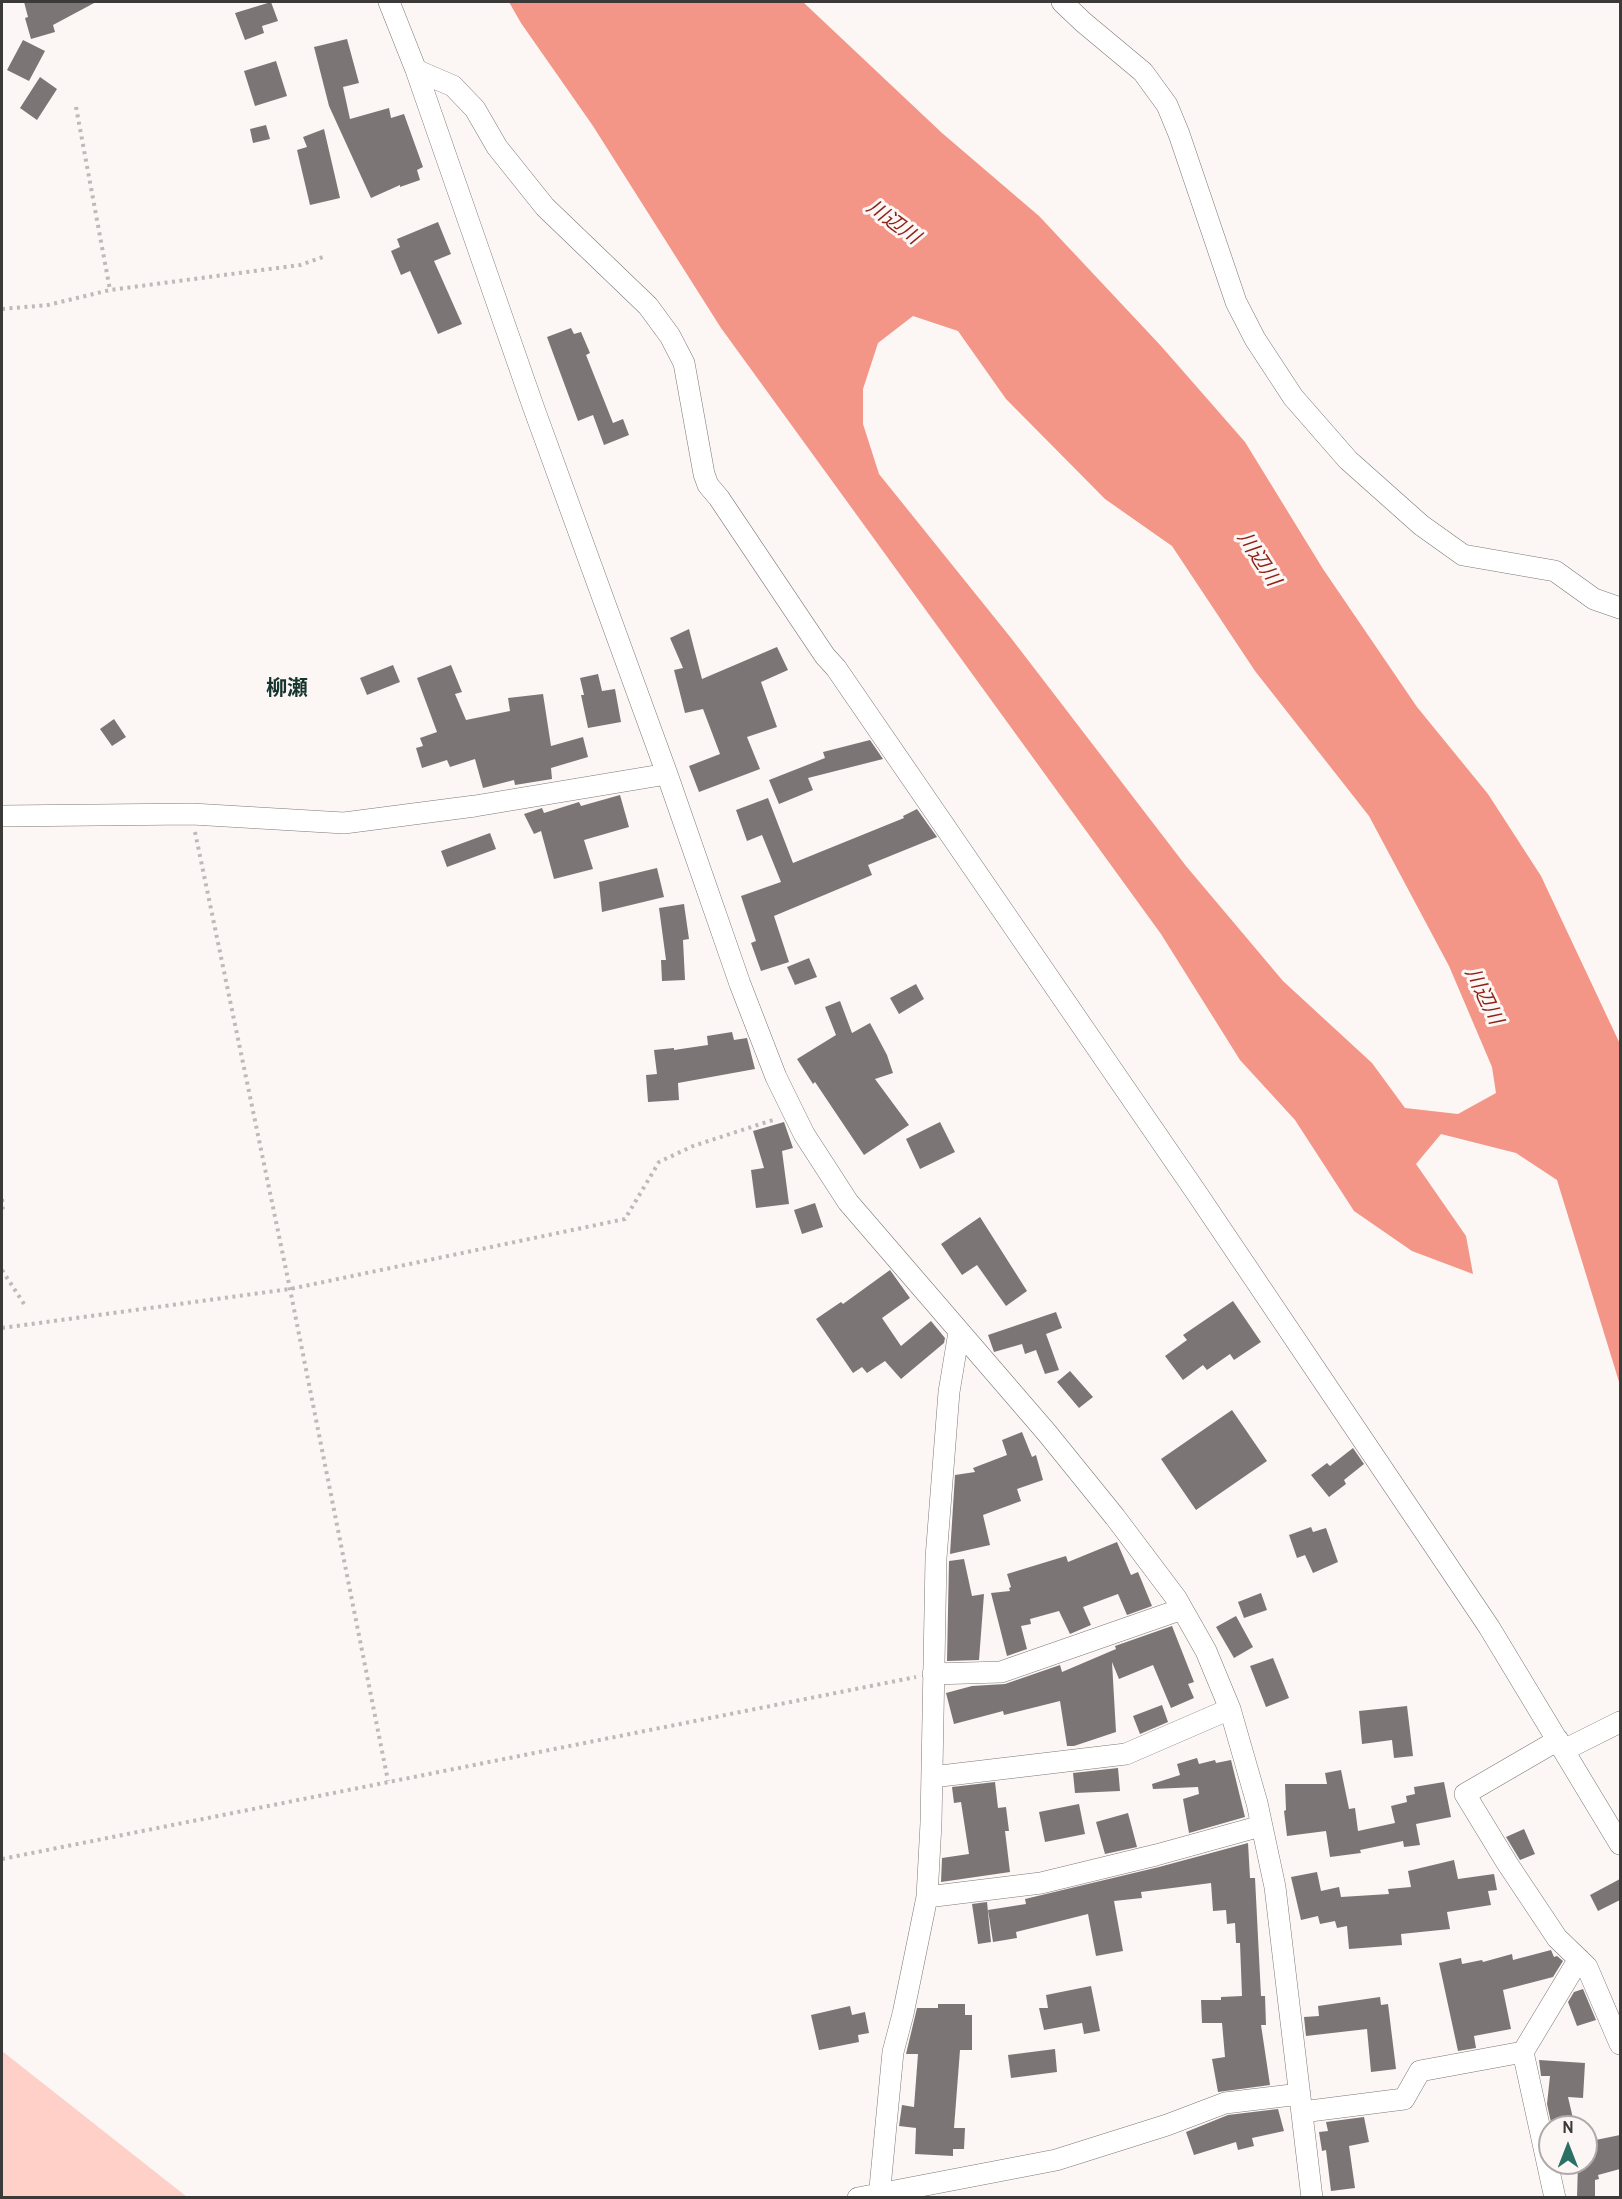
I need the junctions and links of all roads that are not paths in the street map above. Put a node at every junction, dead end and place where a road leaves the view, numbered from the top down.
1 (389, 2) edge
2 (1062, 2) edge
3 (416, 70) junction
4 (1620, 608) edge
5 (668, 774) junction
6 (2, 816) edge
7 (959, 1332) junction
8 (1182, 1609) junction
9 (933, 1674) junction
10 (1230, 1709) junction
11 (1620, 1722) edge
12 (1561, 1745) junction
13 (932, 1777) junction
14 (1261, 1826) junction
15 (1620, 1844) edge
16 (927, 1896) junction
17 (1579, 1959) junction
18 (1620, 2044) edge
19 (1523, 2052) junction
20 (1301, 2103) junction
21 (879, 2195) edge
22 (858, 2198) edge
23 (1312, 2198) edge
24 (1555, 2198) edge

1 - 3 street
2 - 4 street
3 - 5 street
3 - 12 street
5 - 6 street
5 - 7 street
7 - 8 street
7 - 9 street
8 - 9 street
8 - 10 street
9 - 13 street
10 - 13 street
10 - 14 street
11 - 12 street
12 - 15 street
12 - 17 street
13 - 16 street
14 - 16 street
14 - 20 street
16 - 21 street
17 - 18 street
17 - 19 street
19 - 20 street
19 - 24 street
20 - 21 street
20 - 23 street
21 - 22 street

